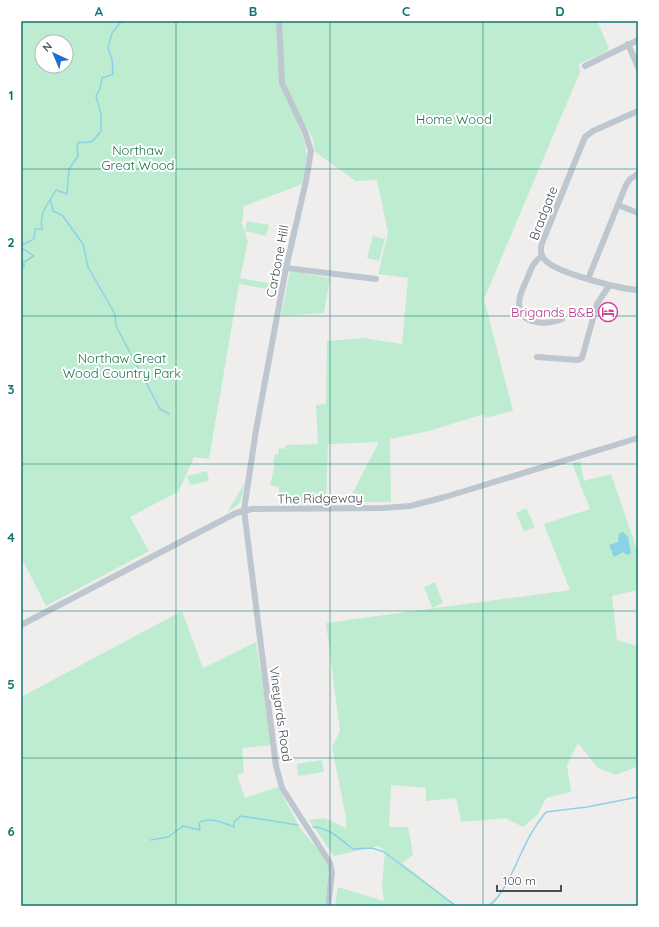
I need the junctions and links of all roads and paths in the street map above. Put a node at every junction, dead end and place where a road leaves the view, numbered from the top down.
1 (279, 21) edge
2 (638, 40) edge
3 (628, 44) junction
4 (585, 66) dead end
5 (638, 67) edge
6 (638, 111) edge
7 (638, 174) edge
8 (618, 205) junction
9 (638, 213) edge
10 (542, 256) junction
11 (286, 268) junction
12 (376, 279) dead end
13 (588, 279) junction
14 (609, 286) junction
15 (638, 290) edge
16 (562, 319) dead end
17 (537, 357) dead end
18 (638, 438) edge
19 (244, 510) junction
20 (21, 625) edge
21 (328, 906) edge

1 - 11 street, Carbone Hill
2 - 3 street
3 - 4 street
3 - 5 street
6 - 10 street, Bradgate
7 - 8 street
8 - 9 street
8 - 13 street
10 - 13 street, Bradgate
10 - 16 street
11 - 12 street
11 - 19 street, Carbone Hill
13 - 14 street, Bradgate
14 - 15 street, Bradgate
14 - 17 street
18 - 19 street, The Ridgeway
19 - 20 street, The Ridgeway
19 - 21 street, Vineyards Road

